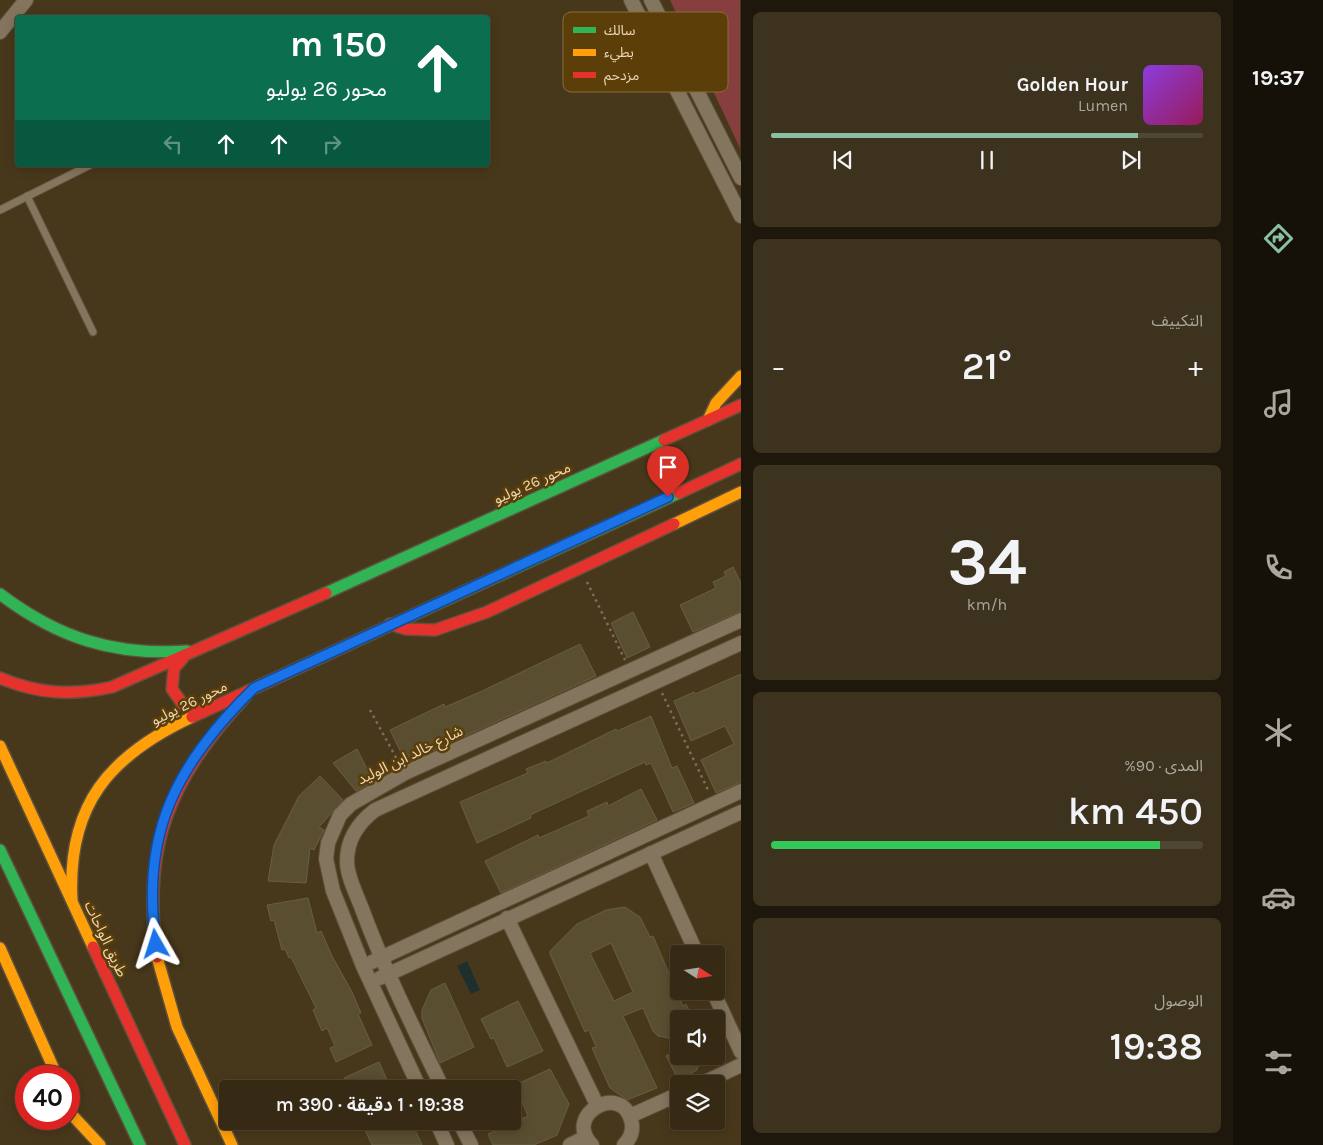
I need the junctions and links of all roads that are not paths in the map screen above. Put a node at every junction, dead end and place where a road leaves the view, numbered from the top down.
1 (26, 0) edge
2 (631, 0) edge
3 (651, 0) edge
4 (637, 12) edge
5 (657, 12) edge
6 (0, 32) edge
7 (677, 92) edge
8 (697, 92) edge
9 (86, 167) edge
10 (740, 178) edge
11 (27, 196) junction
12 (0, 210) edge
13 (740, 216) edge
14 (93, 332) dead end
15 (740, 376) edge
16 (740, 405) edge
17 (708, 420) junction
18 (740, 464) edge
19 (740, 492) edge
20 (0, 594) edge
21 (740, 620) edge
22 (390, 624) junction
23 (740, 643) edge
24 (202, 649) junction
25 (183, 658) junction
26 (632, 669) junction
27 (0, 678) edge
28 (649, 683) junction
29 (254, 688) junction
30 (203, 712) junction
31 (0, 746) edge
32 (740, 791) edge
33 (740, 814) edge
34 (0, 850) edge
35 (651, 853) junction
36 (72, 900) junction
37 (507, 918) junction
38 (692, 945) edge
39 (0, 948) edge
40 (380, 958) junction
41 (363, 966) junction
42 (387, 974) junction
43 (370, 982) junction
44 (717, 1000) edge
45 (740, 1052) edge
46 (52, 1065) edge
47 (740, 1066) edge
48 (720, 1075) edge
49 (416, 1080) edge
50 (439, 1080) edge
51 (670, 1098) edge
52 (597, 1105) junction
53 (630, 1116) junction
54 (80, 1123) edge
55 (80, 1130) edge
56 (440, 1130) edge
57 (464, 1130) edge
58 (589, 1141) edge
59 (87, 1145) edge
60 (100, 1145) edge
61 (140, 1145) edge
62 (185, 1145) edge
63 (232, 1145) edge
64 (447, 1145) edge
65 (471, 1145) edge
66 (570, 1145) edge
67 (624, 1145) edge

1 - 6 street
2 - 4 street
3 - 5 street
7 - 13 street
8 - 10 street
9 - 11 lane
11 - 12 lane
11 - 14 lane
15 - 17 main road
16 - 17 main road, محور 26 يوليو
17 - 24 main road, محور 26 يوليو
18 - 22 main road, محور 26 يوليو
19 - 22 main road
20 - 24 main road
21 - 26 street, شارع خالد ابن الوليد
22 - 29 main road, محور 26 يوليو
23 - 28 street
24 - 25 main road, محور 26 يوليو
25 - 27 main road, محور 26 يوليو
25 - 30 main road
26 - 28 street
26 - 41 street, شارع خالد ابن الوليد
28 - 40 street
29 - 30 main road, محور 26 يوليو
29 - 63 main road
30 - 36 main road, محور 26 يوليو
31 - 36 main road, طريق الواحات
32 - 40 street
33 - 35 street
34 - 61 main road
35 - 37 street
35 - 38 street
36 - 62 main road, طريق الواحات
37 - 42 street
37 - 52 street
39 - 46 main road
40 - 41 street
40 - 42 street
41 - 43 street, شارع خالد ابن الوليد
42 - 43 street
42 - 50 street
43 - 49 street, شارع خالد ابن الوليد
44 - 45 street
47 - 48 street
51 - 53 street
52 - 53 street
52 - 58 street
53 - 67 street
54 - 60 main road
55 - 59 main road
56 - 64 street
57 - 65 street
58 - 66 street

